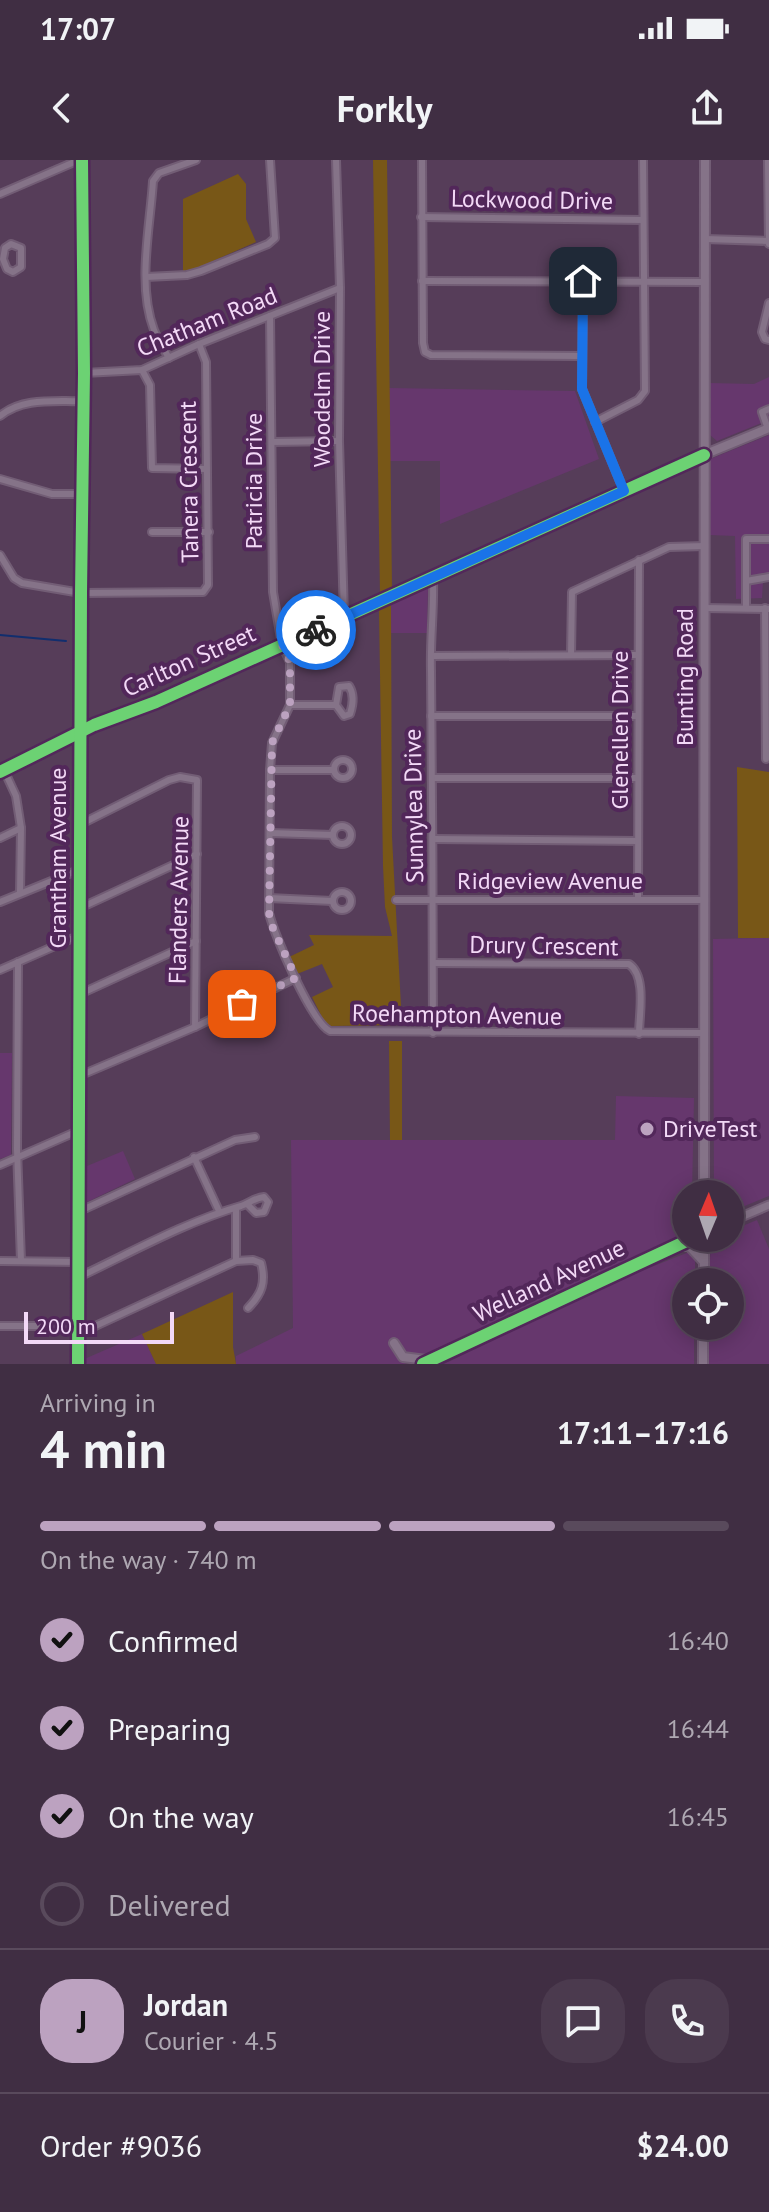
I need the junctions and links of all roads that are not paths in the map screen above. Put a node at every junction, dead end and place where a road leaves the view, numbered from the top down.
1 (80, 160) edge
2 (196, 160) edge
3 (270, 160) edge
4 (336, 160) edge
5 (422, 160) edge
6 (643, 160) edge
7 (705, 160) edge
8 (768, 160) edge
9 (769, 170) edge
10 (0, 194) edge
11 (421, 217) junction
12 (643, 220) junction
13 (705, 239) junction
14 (768, 242) edge
15 (146, 277) junction
16 (422, 281) junction
17 (583, 281) junction
18 (643, 281) junction
19 (704, 282) junction
20 (340, 288) junction
21 (769, 303) edge
22 (270, 316) junction
23 (767, 322) edge
24 (769, 340) edge
25 (199, 344) junction
26 (582, 356) junction
27 (169, 358) junction
28 (142, 370) junction
29 (84, 373) junction
30 (84, 401) junction
31 (769, 409) edge
32 (0, 416) edge
33 (595, 422) junction
34 (768, 429) edge
35 (704, 430) junction
36 (339, 441) junction
37 (272, 442) junction
38 (729, 445) junction
39 (704, 455) junction
40 (676, 468) junction
41 (207, 469) junction
42 (0, 479) edge
43 (704, 487) junction
44 (624, 491) junction
45 (83, 494) junction
46 (152, 532) dead end
47 (209, 532) junction
48 (769, 539) edge
49 (705, 546) junction
50 (0, 555) edge
51 (639, 560) junction
52 (769, 577) edge
53 (433, 579) junction
54 (746, 581) junction
55 (81, 593) junction
56 (746, 607) junction
57 (705, 608) junction
58 (767, 608) edge
59 (344, 617) junction
60 (282, 645) junction
61 (571, 655) junction
62 (638, 655) junction
63 (431, 656) junction
64 (290, 705) junction
65 (336, 705) junction
66 (431, 716) junction
67 (638, 716) junction
68 (80, 733) junction
69 (766, 759) dead end
70 (270, 770) junction
71 (334, 770) dead end
72 (2, 771) edge
73 (432, 778) junction
74 (638, 778) junction
75 (81, 824) junction
76 (21, 828) junction
77 (270, 833) junction
78 (333, 835) dead end
79 (0, 838) edge
80 (434, 839) junction
81 (638, 841) junction
82 (197, 854) junction
83 (81, 869) junction
84 (20, 893) junction
85 (269, 898) junction
86 (434, 898) junction
87 (638, 899) junction
88 (396, 900) dead end
89 (704, 900) junction
90 (332, 901) dead end
91 (0, 902) edge
92 (80, 908) junction
93 (80, 935) junction
94 (196, 941) junction
95 (18, 962) junction
96 (433, 963) junction
97 (0, 970) edge
98 (296, 978) junction
99 (80, 994) junction
100 (195, 1027) junction
101 (433, 1033) junction
102 (704, 1033) junction
103 (639, 1034) junction
104 (79, 1076) junction
105 (80, 1130) junction
106 (255, 1137) dead end
107 (18, 1157) junction
108 (194, 1157) junction
109 (0, 1165) edge
110 (704, 1180) edge
111 (247, 1204) dead end
112 (769, 1205) edge
113 (236, 1208) junction
114 (80, 1211) junction
115 (219, 1211) junction
116 (744, 1215) edge
117 (672, 1248) edge
118 (695, 1252) edge
119 (704, 1252) edge
120 (0, 1261) edge
121 (21, 1261) junction
122 (236, 1261) junction
123 (79, 1262) junction
124 (704, 1262) junction
125 (704, 1268) edge
126 (79, 1277) junction
127 (248, 1308) dead end
128 (0, 1326) edge
129 (78, 1330) junction
130 (703, 1340) edge
131 (394, 1343) dead end
132 (427, 1362) edge
133 (78, 1364) edge
134 (703, 1364) edge

1 - 10 street
1 - 29 street, Grantham Avenue
2 - 15 street
3 - 15 street
4 - 20 street, Woodelm Drive
5 - 11 street
6 - 12 street
7 - 13 main road, Bunting Road
8 - 9 street
9 - 14 street
11 - 12 street, Lockwood Drive
11 - 16 street
12 - 18 street
13 - 14 street
13 - 19 main road, Bunting Road
15 - 27 street
16 - 17 street
16 - 26 street
17 - 18 street
17 - 26 street
18 - 19 street
18 - 33 street
19 - 35 main road, Bunting Road
20 - 22 street, Chatham Road
20 - 36 street, Woodelm Drive
21 - 23 street
22 - 25 street, Chatham Road
22 - 37 street, Patricia Drive
23 - 24 street
25 - 27 street, Chatham Road
25 - 41 street, Tanera Crescent
26 - 33 street
27 - 28 street, Chatham Road
28 - 29 street, Chatham Road
28 - 41 street
29 - 30 street, Grantham Avenue
30 - 32 street
30 - 45 street, Grantham Avenue
31 - 34 street
33 - 44 street
34 - 38 main road, Carlton Street
35 - 38 main road
35 - 39 main road, Bunting Road
36 - 37 street
36 - 59 street, Woodelm Drive
37 - 60 street, Patricia Drive
38 - 39 main road, Carlton Street
39 - 40 main road, Carlton Street
39 - 43 main road, Bunting Road
40 - 43 main road
40 - 44 main road, Carlton Street
41 - 47 street, Tanera Crescent
42 - 45 street
43 - 49 main road, Bunting Road
44 - 53 main road, Carlton Street
45 - 55 street, Grantham Avenue
46 - 47 street
47 - 55 street, Tanera Crescent
48 - 54 street
49 - 51 street
49 - 57 main road, Bunting Road
50 - 55 street
51 - 61 street
51 - 62 street, Glenellen Drive
52 - 54 street
53 - 59 main road, Carlton Street
53 - 63 street, Sunnylea Drive
54 - 56 street
55 - 68 street, Grantham Avenue
56 - 57 street
56 - 58 street
57 - 89 main road, Bunting Road
58 - 69 street
59 - 60 main road, Carlton Street
60 - 64 street, Roehampton Avenue
60 - 68 main road, Carlton Street
61 - 62 street
61 - 63 street
62 - 67 street, Glenellen Drive
63 - 66 street, Sunnylea Drive
64 - 65 street
64 - 70 street, Roehampton Avenue
65 - 65 street
66 - 67 street
66 - 73 street, Sunnylea Drive
67 - 74 street, Glenellen Drive
68 - 72 main road, Carlton Street
68 - 75 street, Grantham Avenue
70 - 71 street
70 - 77 street, Roehampton Avenue
72 - 76 street
73 - 74 street
73 - 80 street, Sunnylea Drive
74 - 81 street, Glenellen Drive
75 - 82 street, Flanders Avenue
75 - 83 street, Grantham Avenue
76 - 79 street
76 - 84 street
77 - 78 street
77 - 85 street, Roehampton Avenue
80 - 81 street
80 - 86 street, Sunnylea Drive
81 - 87 street, Glenellen Drive
82 - 92 street
82 - 94 street, Flanders Avenue
83 - 84 street
83 - 92 street, Grantham Avenue
84 - 91 street
85 - 90 street
85 - 98 street, Roehampton Avenue
86 - 87 street, Ridgeview Avenue
86 - 88 street, Ridgeview Avenue
86 - 96 street, Sunnylea Drive
87 - 89 street, Ridgeview Avenue
89 - 102 main road, Bunting Road
92 - 93 street, Grantham Avenue
93 - 95 street
93 - 99 street, Grantham Avenue
94 - 99 street
94 - 100 street, Flanders Avenue
95 - 97 street
95 - 107 street
96 - 101 street, Sunnylea Drive
96 - 103 street, Drury Crescent
98 - 100 street
98 - 101 street, Roehampton Avenue
99 - 104 street, Grantham Avenue
100 - 104 street
101 - 103 street, Roehampton Avenue
102 - 103 street, Roehampton Avenue
102 - 110 main road, Bunting Road
104 - 105 street, Grantham Avenue
105 - 107 street
105 - 114 street, Grantham Avenue
106 - 108 street
107 - 109 street
107 - 121 street
108 - 114 street
108 - 115 street
111 - 113 street
112 - 116 street
113 - 115 street
113 - 122 street
114 - 123 street, Grantham Avenue
115 - 126 street
117 - 132 main road, Welland Avenue
118 - 124 main road
119 - 124 main road
120 - 121 street
121 - 123 street
122 - 127 street
122 - 129 street
123 - 126 street, Grantham Avenue
124 - 125 main road
126 - 129 street, Grantham Avenue
128 - 129 street
129 - 133 street, Grantham Avenue
130 - 134 main road
131 - 132 main road

